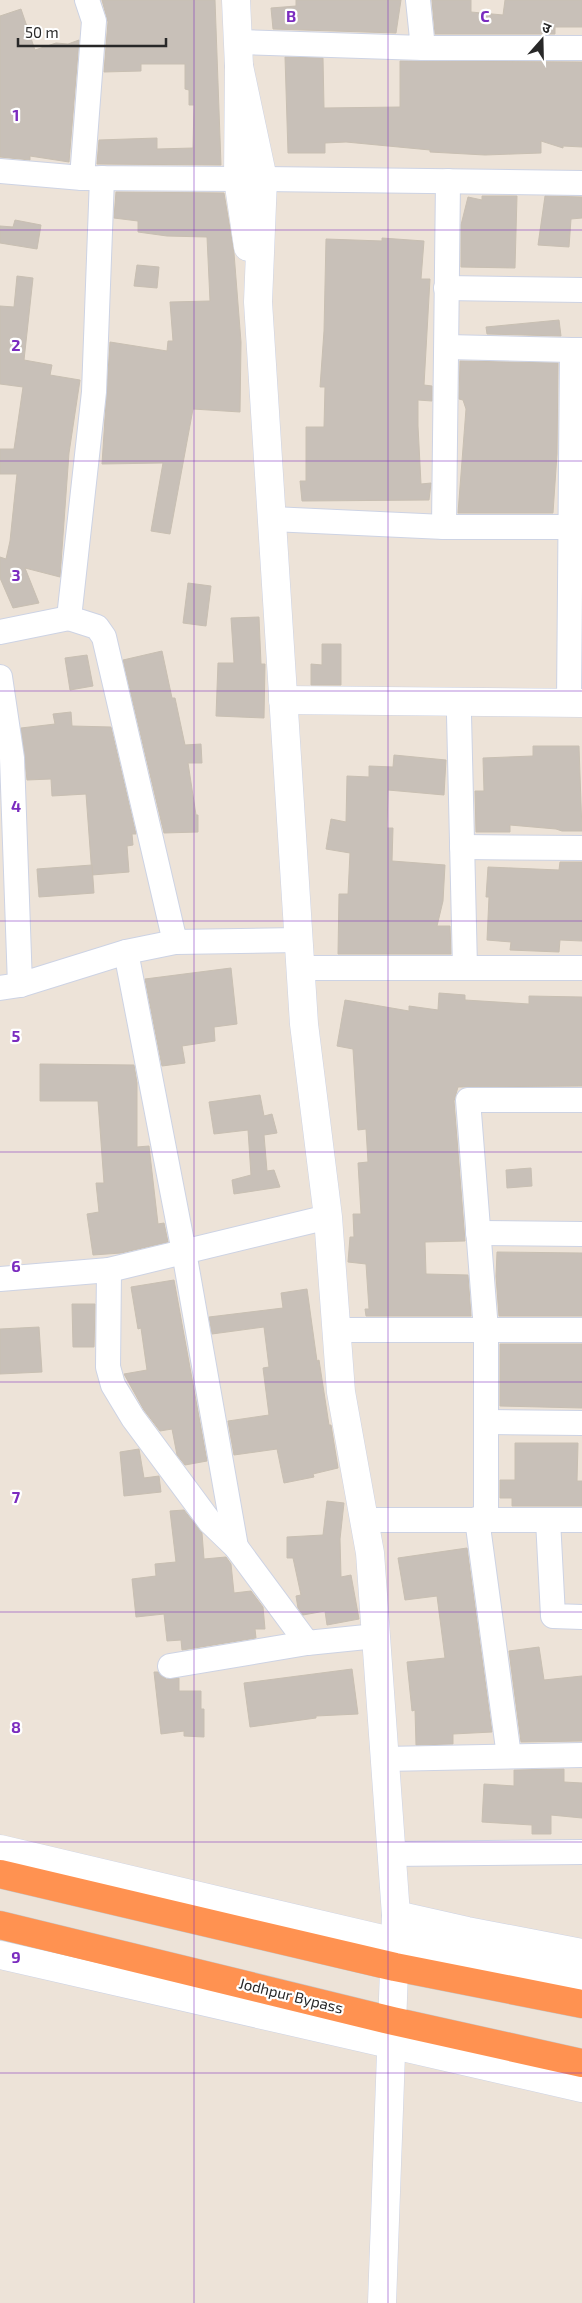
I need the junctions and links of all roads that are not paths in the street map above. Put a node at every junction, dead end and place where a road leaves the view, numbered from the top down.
1 (87, 0) edge
2 (236, 0) edge
3 (418, 0) edge
4 (423, 48) junction
5 (582, 48) edge
6 (239, 54) junction
7 (0, 171) edge
8 (92, 178) junction
9 (250, 179) junction
10 (448, 181) junction
11 (582, 183) edge
12 (446, 288) junction
13 (582, 290) edge
14 (447, 347) junction
15 (577, 350) edge
16 (272, 519) junction
17 (444, 527) junction
18 (576, 528) edge
19 (69, 618) junction
20 (0, 632) edge
21 (0, 677) edge
22 (284, 707) junction
23 (578, 708) edge
24 (459, 715) junction
25 (6, 759) edge
26 (462, 847) junction
27 (582, 848) edge
28 (298, 940) junction
29 (175, 942) junction
30 (126, 952) junction
31 (0, 960) edge
32 (300, 968) junction
33 (465, 968) junction
34 (582, 968) edge
35 (10, 986) edge
36 (582, 1100) edge
37 (328, 1217) junction
38 (478, 1233) junction
39 (582, 1234) edge
40 (184, 1252) junction
41 (109, 1270) junction
42 (0, 1279) edge
43 (335, 1330) junction
44 (486, 1330) junction
45 (582, 1330) edge
46 (486, 1422) junction
47 (582, 1423) edge
48 (364, 1520) junction
49 (482, 1520) junction
50 (548, 1520) junction
51 (582, 1520) edge
52 (236, 1547) junction
53 (582, 1618) edge
54 (376, 1636) junction
55 (307, 1643) junction
56 (170, 1666) dead end
57 (582, 1755) edge
58 (508, 1756) junction
59 (384, 1759) junction
60 (0, 1849) edge
61 (582, 1852) edge
62 (390, 1854) junction
63 (0, 1874) edge
64 (396, 1915) junction
65 (0, 1925) edge
66 (395, 1954) junction
67 (582, 1954) edge
68 (0, 1955) edge
69 (582, 1976) edge
70 (582, 2004) edge
71 (393, 2033) junction
72 (582, 2063) edge
73 (582, 2088) edge
74 (382, 2303) edge

1 - 8 street
2 - 6 street
3 - 4 street
4 - 5 street
4 - 6 street
6 - 9 street
7 - 8 street
8 - 9 street
8 - 19 street
9 - 10 street
9 - 16 street
10 - 11 street
10 - 12 street
12 - 13 street
12 - 14 street
14 - 15 street
14 - 17 street
15 - 18 street
16 - 17 street
16 - 22 street
17 - 18 street
18 - 23 street
19 - 20 street
19 - 29 street
21 - 25 street
22 - 23 street
22 - 24 street
22 - 28 street
23 - 24 street
24 - 26 street
25 - 35 street
26 - 27 street
26 - 33 street
28 - 29 street
28 - 32 street
29 - 30 street
30 - 35 street
30 - 40 street
31 - 35 street
32 - 33 street
32 - 37 street
33 - 34 street
36 - 38 street
37 - 40 street
37 - 43 street
38 - 39 street
38 - 44 street
40 - 41 street
40 - 52 street
41 - 42 street
41 - 52 street
43 - 44 street
43 - 48 street
44 - 45 street
44 - 46 street
46 - 47 street
46 - 49 street
48 - 49 street
48 - 54 street
49 - 50 street
49 - 58 street
50 - 51 street
50 - 53 street
52 - 55 street
54 - 55 street
54 - 59 street
55 - 56 street
57 - 58 street
58 - 59 street
59 - 62 street
60 - 66 street
61 - 62 street
62 - 64 street
63 - 66 highway
64 - 66 street
64 - 67 street
65 - 71 highway, Jodhpur Bypass
66 - 69 street
66 - 70 highway
66 - 71 street
68 - 71 street
71 - 72 highway, Jodhpur Bypass
71 - 73 street
71 - 74 street

